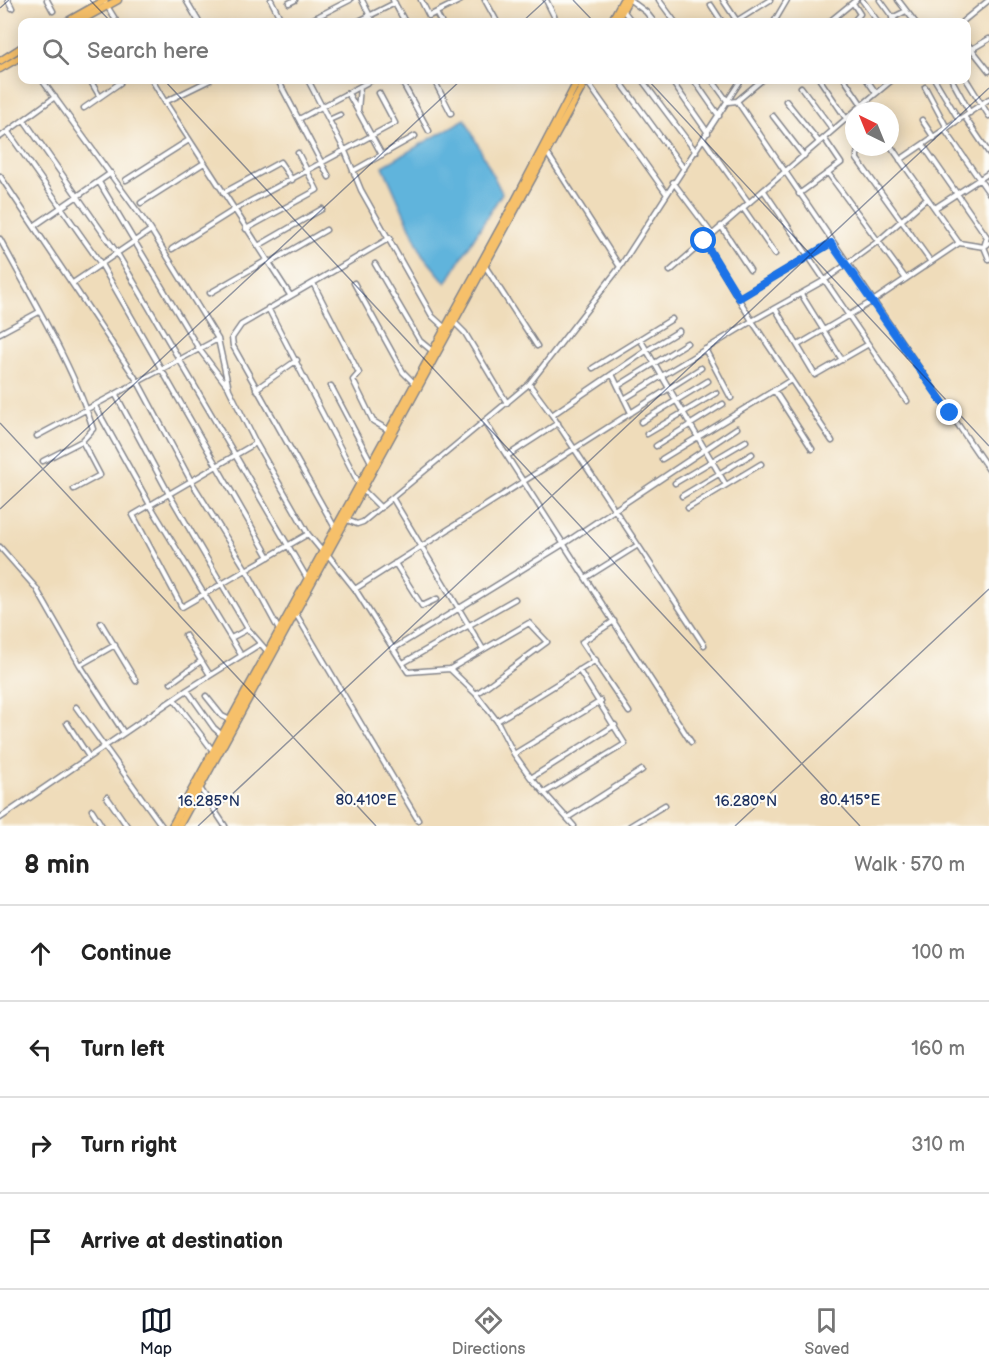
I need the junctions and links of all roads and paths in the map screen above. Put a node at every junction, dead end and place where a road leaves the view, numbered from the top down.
1 (8, 0) edge
2 (47, 0) edge
3 (118, 0) edge
4 (186, 0) edge
5 (271, 0) edge
6 (295, 0) edge
7 (350, 0) edge
8 (362, 0) edge
9 (421, 0) edge
10 (462, 0) edge
11 (485, 0) edge
12 (546, 0) edge
13 (623, 0) edge
14 (629, 0) edge
15 (659, 0) edge
16 (723, 0) edge
17 (770, 0) edge
18 (787, 0) edge
19 (862, 0) edge
20 (880, 0) edge
21 (898, 0) edge
22 (989, 0) edge
23 (394, 1) edge
24 (854, 1) edge
25 (106, 2) edge
26 (761, 2) edge
27 (289, 3) dead end
28 (711, 5) dead end
29 (12, 8) dead end
30 (623, 10) junction
31 (53, 11) dead end
32 (906, 11) junction
33 (436, 13) junction
34 (370, 16) junction
35 (74, 18) edge
36 (87, 18) edge
37 (115, 18) edge
38 (197, 18) edge
39 (280, 18) edge
40 (315, 18) edge
41 (366, 18) edge
42 (403, 18) edge
43 (439, 18) edge
44 (495, 18) edge
45 (555, 18) edge
46 (613, 18) edge
47 (618, 18) edge
48 (629, 18) edge
49 (651, 18) edge
50 (672, 18) edge
51 (719, 18) edge
52 (734, 18) edge
53 (741, 18) edge
54 (776, 18) edge
55 (834, 18) edge
56 (856, 18) edge
57 (875, 18) edge
58 (892, 18) joint
59 (912, 18) edge
60 (967, 18) edge
61 (989, 39) edge
62 (972, 49) joint
63 (18, 50) edge
64 (18, 58) edge
65 (0, 61) edge
66 (0, 69) edge
67 (989, 71) edge
68 (45, 84) edge
69 (92, 84) edge
70 (119, 84) edge
71 (154, 84) edge
72 (202, 84) edge
73 (280, 84) edge
74 (311, 84) edge
75 (365, 84) edge
76 (403, 84) edge
77 (436, 84) edge
78 (576, 84) edge
79 (584, 84) edge
80 (589, 84) edge
81 (623, 84) edge
82 (645, 84) edge
83 (674, 84) edge
84 (697, 84) edge
85 (715, 84) edge
86 (739, 84) edge
87 (757, 84) edge
88 (823, 84) edge
89 (848, 84) edge
90 (870, 84) edge
91 (887, 84) edge
92 (937, 84) edge
93 (954, 84) edge
94 (969, 84) edge
95 (360, 87) junction
96 (801, 87) dead end
97 (925, 87) dead end
98 (348, 93) junction
99 (379, 93) dead end
100 (876, 93) junction
101 (55, 97) junction
102 (100, 97) junction
103 (989, 99) edge
104 (737, 101) junction
105 (786, 101) dead end
106 (165, 102) junction
107 (728, 102) junction
108 (860, 102) edge
109 (866, 102) edge
110 (981, 105) junction
111 (322, 106) junction
112 (84, 108) dead end
113 (357, 112) junction
114 (451, 113) dead end
115 (970, 113) junction
116 (340, 115) dead end
117 (720, 116) junction
118 (773, 116) dead end
119 (964, 116) junction
120 (989, 116) edge
121 (845, 117) edge
122 (299, 119) junction
123 (845, 119) edge
124 (24, 120) junction
125 (329, 120) junction
126 (922, 120) dead end
127 (959, 120) junction
128 (946, 129) junction
129 (833, 130) junction
130 (429, 131) dead end
131 (8, 132) junction
132 (708, 133) junction
133 (415, 136) dead end
134 (0, 137) edge
135 (371, 137) junction
136 (824, 138) junction
137 (934, 138) junction
138 (189, 140) junction
139 (704, 140) junction
140 (819, 142) junction
141 (923, 145) junction
142 (345, 151) junction
143 (298, 153) dead end
144 (547, 153) junction
145 (696, 153) junction
146 (989, 153) edge
147 (382, 155) junction
148 (804, 156) junction
149 (857, 156) edge
150 (897, 156) edge
151 (900, 160) junction
152 (204, 163) junction
153 (322, 164) junction
154 (684, 169) junction
155 (307, 171) junction
156 (353, 171) junction
157 (785, 171) junction
158 (111, 173) junction
159 (828, 173) junction
160 (989, 173) edge
161 (0, 176) edge
162 (328, 177) dead end
163 (980, 179) junction
164 (126, 180) dead end
165 (292, 180) junction
166 (99, 182) junction
167 (674, 182) junction
168 (764, 191) junction
169 (223, 193) junction
170 (666, 193) junction
171 (989, 193) edge
172 (799, 194) junction
173 (958, 194) junction
174 (79, 196) junction
175 (927, 198) junction
176 (141, 203) dead end
177 (749, 203) junction
178 (61, 208) junction
179 (743, 208) junction
180 (935, 208) junction
181 (322, 209) dead end
182 (234, 210) junction
183 (902, 221) junction
184 (34, 226) junction
185 (721, 226) junction
186 (151, 230) junction
187 (246, 230) junction
188 (326, 230) dead end
189 (712, 234) junction
190 (390, 238) junction
191 (0, 239) edge
192 (135, 241) junction
193 (704, 241) junction
194 (877, 242) junction
195 (831, 243) junction
196 (959, 243) junction
197 (989, 243) edge
198 (258, 246) junction
199 (984, 247) junction
200 (172, 249) dead end
201 (117, 253) junction
202 (775, 254) dead end
203 (809, 257) junction
204 (989, 259) edge
205 (268, 261) junction
206 (931, 262) junction
207 (101, 264) junction
208 (375, 264) dead end
209 (847, 265) junction
210 (485, 266) junction
211 (620, 267) junction
212 (750, 270) dead end
213 (670, 271) dead end
214 (906, 279) junction
215 (825, 280) junction
216 (72, 283) junction
217 (313, 283) junction
218 (354, 283) dead end
219 (210, 293) dead end
220 (801, 294) junction
221 (290, 295) junction
222 (739, 298) junction
223 (873, 301) junction
224 (268, 308) junction
225 (775, 308) junction
226 (39, 312) junction
227 (848, 316) junction
228 (672, 319) dead end
229 (752, 321) junction
230 (454, 322) junction
231 (444, 327) junction
232 (679, 332) dead end
233 (824, 332) junction
234 (0, 333) edge
235 (218, 339) junction
236 (640, 339) junction
237 (687, 343) dead end
238 (798, 345) junction
239 (867, 345) junction
240 (537, 346) dead end
241 (199, 349) junction
242 (705, 349) junction
243 (430, 350) junction
244 (646, 351) junction
245 (181, 359) junction
246 (297, 360) junction
247 (842, 360) junction
248 (654, 363) junction
249 (593, 368) dead end
250 (701, 368) dead end
251 (163, 369) junction
252 (613, 376) junction
253 (661, 376) junction
254 (791, 380) junction
255 (708, 381) dead end
256 (138, 382) junction
257 (413, 382) junction
258 (529, 384) junction
259 (331, 386) dead end
260 (618, 386) junction
261 (256, 388) junction
262 (668, 388) junction
263 (230, 389) junction
264 (774, 390) junction
265 (716, 393) dead end
266 (116, 395) junction
267 (731, 398) dead end
268 (624, 399) junction
269 (676, 400) junction
270 (907, 402) dead end
271 (507, 404) junction
272 (723, 404) dead end
273 (95, 406) junction
274 (87, 411) junction
275 (631, 412) junction
276 (683, 413) junction
277 (552, 415) junction
278 (485, 422) junction
279 (641, 422) dead end
280 (558, 423) junction
281 (690, 425) junction
282 (737, 429) dead end
283 (388, 430) junction
284 (647, 434) dead end
285 (37, 436) dead end
286 (697, 437) junction
287 (82, 441) junction
288 (746, 441) dead end
289 (832, 441) dead end
290 (256, 443) junction
291 (656, 446) dead end
292 (704, 449) junction
293 (812, 449) dead end
294 (574, 450) junction
295 (752, 454) dead end
296 (235, 455) junction
297 (507, 456) junction
298 (662, 459) dead end
299 (43, 461) dead end
300 (711, 461) junction
301 (371, 462) junction
302 (761, 464) dead end
303 (216, 466) junction
304 (989, 470) edge
305 (718, 473) junction
306 (191, 481) junction
307 (523, 482) junction
308 (675, 483) dead end
309 (726, 485) junction
310 (361, 487) junction
311 (74, 489) dead end
312 (169, 494) junction
313 (682, 496) dead end
314 (393, 499) junction
315 (150, 505) junction
316 (381, 508) junction
317 (688, 508) dead end
318 (614, 510) junction
319 (346, 520) junction
320 (335, 528) junction
321 (308, 534) junction
322 (565, 543) junction
323 (638, 545) junction
324 (288, 546) junction
325 (0, 547) edge
326 (422, 547) junction
327 (325, 553) junction
328 (269, 557) junction
329 (395, 563) junction
330 (247, 571) junction
331 (587, 577) junction
332 (307, 578) junction
333 (222, 585) junction
334 (355, 589) junction
335 (203, 595) junction
336 (437, 599) dead end
337 (515, 599) dead end
338 (460, 608) junction
339 (296, 614) junction
340 (614, 621) junction
341 (102, 624) dead end
342 (470, 625) junction
343 (248, 629) junction
344 (279, 630) junction
345 (185, 635) dead end
346 (231, 638) junction
347 (260, 644) junction
348 (115, 645) junction
349 (704, 645) dead end
350 (393, 649) junction
351 (483, 649) junction
352 (267, 651) junction
353 (241, 655) junction
354 (596, 660) junction
355 (201, 661) junction
356 (403, 663) junction
357 (80, 665) junction
358 (450, 669) junction
359 (579, 670) junction
360 (210, 675) junction
361 (136, 681) dead end
362 (171, 683) dead end
363 (187, 690) junction
364 (476, 694) junction
365 (206, 696) dead end
366 (174, 699) junction
367 (601, 701) junction
368 (76, 707) dead end
369 (629, 712) dead end
370 (230, 720) junction
371 (497, 722) junction
372 (67, 723) dead end
373 (615, 725) junction
374 (124, 733) junction
375 (222, 735) junction
376 (691, 742) dead end
377 (104, 747) junction
378 (213, 752) junction
379 (514, 754) junction
380 (89, 757) junction
381 (642, 770) dead end
382 (531, 778) junction
383 (200, 788) junction
384 (544, 793) junction
385 (107, 797) dead end
386 (665, 805) dead end
387 (92, 810) dead end
388 (0, 818) edge
389 (567, 818) junction
390 (417, 820) dead end
391 (102, 826) edge
392 (127, 826) edge
393 (162, 826) edge
394 (172, 826) edge
395 (179, 826) edge
396 (225, 826) edge
397 (574, 826) edge
398 (630, 826) edge

1 - 29 street
2 - 31 street
3 - 25 highway
4 - 38 street
5 - 39 street
6 - 27 street
7 - 40 street
8 - 34 street
9 - 33 street
10 - 33 street
11 - 44 street
12 - 45 street
13 - 46 highway
14 - 30 highway
14 - 49 street
15 - 50 street
16 - 52 street
17 - 26 street
18 - 54 street
19 - 57 street
20 - 58 street
21 - 32 street
22 - 60 street
23 - 34 street
23 - 42 street
24 - 55 street
24 - 56 street
25 - 35 highway
25 - 36 highway
25 - 37 street
26 - 53 street
28 - 51 street
30 - 47 highway
30 - 48 street
32 - 58 street
32 - 59 street
33 - 43 street
34 - 41 street
61 - 62 street
62 - 67 street
63 - 65 highway
64 - 66 highway
68 - 101 street
69 - 102 street
70 - 102 street
71 - 106 street
72 - 106 street
73 - 122 street
74 - 111 street
75 - 95 street
76 - 130 street
77 - 114 street
78 - 231 highway
79 - 144 highway
80 - 170 street
81 - 154 street
82 - 145 street
83 - 132 street
84 - 117 street
85 - 107 street
86 - 107 street
87 - 104 street
88 - 121 street
89 - 108 street
90 - 100 street
91 - 100 street
92 - 127 street
93 - 115 street
94 - 110 street
95 - 98 street
95 - 113 street
96 - 129 street
97 - 128 street
98 - 111 street
98 - 113 street
99 - 135 street
100 - 109 street
101 - 124 street
101 - 158 street
102 - 112 street
103 - 110 street
104 - 107 street
104 - 157 street
105 - 140 street
106 - 138 street
107 - 117 street
110 - 115 street
110 - 120 street
111 - 122 street
111 - 125 street
113 - 135 street
115 - 119 street
116 - 125 street
117 - 132 street
118 - 148 street
119 - 127 street
119 - 146 street
122 - 153 street
123 - 129 street
124 - 131 street
124 - 174 street
125 - 142 street
126 - 137 street
127 - 128 street
128 - 137 street
128 - 163 street
129 - 136 street
131 - 134 street
131 - 178 street
132 - 139 street
133 - 147 street
135 - 142 street
135 - 147 street
136 - 140 street
136 - 159 street
137 - 141 street
138 - 152 street
138 - 164 street
139 - 145 street
139 - 177 street
140 - 148 street
141 - 151 street
141 - 173 street
142 - 153 street
142 - 156 street
143 - 155 street
144 - 210 highway
144 - 211 street
145 - 154 street
147 - 156 street
148 - 157 street
149 - 183 street
150 - 151 street
151 - 175 street
152 - 169 street
152 - 176 street
153 - 155 street
153 - 162 street
154 - 167 street
155 - 165 street
155 - 187 street
156 - 190 street
157 - 168 street
157 - 172 street
158 - 166 street
158 - 186 street
159 - 172 street
159 - 194 street
160 - 163 street
161 - 184 street
163 - 171 street
163 - 173 street
165 - 169 street
165 - 182 street
166 - 174 street
166 - 192 street
167 - 170 street
167 - 189 street
168 - 177 street
168 - 203 street
169 - 182 street
170 - 211 street
172 - 195 street
173 - 180 street
173 - 199 street
174 - 178 street
174 - 201 street
175 - 180 street
175 - 183 street
177 - 179 street
178 - 184 street
178 - 207 street
179 - 185 street
179 - 202 street
180 - 196 street
181 - 198 street
182 - 187 street
182 - 200 street
183 - 194 street
183 - 206 street
184 - 216 street
185 - 189 street
185 - 212 street
186 - 192 street
186 - 235 street
187 - 198 street
188 - 205 street
189 - 193 street
190 - 217 street
190 - 231 street
191 - 226 street
192 - 201 street
192 - 241 street
193 - 213 street
193 - 222 street
194 - 209 street
194 - 214 street
195 - 203 street
195 - 209 street
196 - 199 street
196 - 206 street
197 - 199 street
198 - 205 street
199 - 204 street
201 - 207 street
201 - 245 street
203 - 215 street
203 - 222 street
205 - 219 street
205 - 221 street
206 - 214 street
207 - 216 street
207 - 251 street
208 - 243 street
209 - 215 street
209 - 223 street
210 - 230 highway
210 - 240 street
211 - 258 street
214 - 223 street
215 - 220 street
215 - 227 street
216 - 256 street
217 - 221 street
217 - 283 street
218 - 257 street
220 - 225 street
220 - 233 street
221 - 224 street
222 - 229 street
223 - 227 street
223 - 304 street
224 - 246 street
224 - 261 street
225 - 229 street
225 - 238 street
226 - 234 street
226 - 274 street
227 - 233 street
227 - 239 street
228 - 236 street
229 - 242 street
229 - 254 street
230 - 271 street
230 - 310 highway
231 - 243 highway
232 - 244 street
233 - 238 street
233 - 247 street
235 - 241 street
235 - 263 street
236 - 244 street
236 - 249 street
237 - 248 street
238 - 247 street
239 - 247 street
239 - 270 street
241 - 245 street
241 - 263 street
242 - 253 street
242 - 267 street
243 - 257 highway
244 - 248 street
244 - 252 street
245 - 251 street
245 - 296 street
246 - 261 street
246 - 310 street
248 - 253 street
248 - 260 street
250 - 262 street
251 - 256 street
251 - 303 street
252 - 260 street
252 - 277 street
253 - 262 street
253 - 268 street
254 - 264 street
254 - 289 street
255 - 269 street
256 - 266 street
256 - 306 street
257 - 283 highway
258 - 271 street
258 - 277 street
259 - 301 street
260 - 268 street
261 - 320 street
262 - 269 street
262 - 275 street
263 - 290 street
264 - 286 street
264 - 293 street
265 - 276 street
266 - 273 street
266 - 312 street
268 - 275 street
269 - 276 street
269 - 279 street
271 - 278 street
272 - 281 street
273 - 274 street
273 - 315 street
274 - 285 street
274 - 287 street
275 - 294 street
276 - 281 street
276 - 284 street
277 - 280 street
278 - 297 street
278 - 314 street
280 - 294 street
280 - 297 street
281 - 286 street
281 - 291 street
282 - 292 street
283 - 301 highway
286 - 292 street
286 - 298 street
287 - 299 street
287 - 311 street
288 - 300 street
290 - 296 street
290 - 321 street
292 - 300 street
292 - 318 street
294 - 307 street
294 - 318 street
295 - 305 street
296 - 303 street
296 - 324 street
297 - 307 street
300 - 305 street
300 - 308 street
301 - 310 highway
302 - 309 street
303 - 306 street
303 - 328 street
305 - 309 street
305 - 313 street
306 - 312 street
306 - 330 street
307 - 322 street
307 - 326 street
309 - 317 street
310 - 316 street
310 - 319 highway
310 - 320 highway
312 - 315 street
312 - 333 street
314 - 316 street
314 - 326 street
315 - 335 street
315 - 335 street
316 - 319 street
318 - 322 street
318 - 323 street
319 - 327 highway
320 - 327 highway
321 - 324 street
321 - 327 street
322 - 331 street
322 - 338 street
323 - 331 street
323 - 349 street
324 - 328 street
324 - 332 street
325 - 357 street
326 - 329 street
326 - 338 street
327 - 332 highway
327 - 334 street
327 - 339 highway
328 - 330 street
329 - 334 street
329 - 336 street
330 - 333 street
330 - 344 street
331 - 340 street
332 - 344 highway
333 - 335 street
333 - 343 street
334 - 350 street
335 - 346 street
337 - 342 street
338 - 342 street
338 - 350 street
339 - 383 highway
339 - 390 street
340 - 354 street
340 - 376 street
341 - 348 street
342 - 351 street
342 - 356 street
343 - 346 street
343 - 347 street
344 - 352 highway
345 - 355 street
346 - 353 street
347 - 352 street
347 - 353 street
348 - 357 street
348 - 361 street
350 - 356 street
351 - 358 street
351 - 364 street
352 - 370 highway
353 - 360 street
354 - 359 street
354 - 369 street
355 - 360 street
355 - 362 street
356 - 358 street
357 - 374 street
358 - 364 street
359 - 367 street
359 - 371 street
360 - 363 street
363 - 366 street
363 - 375 street
364 - 371 street
365 - 370 street
366 - 374 street
366 - 378 street
367 - 373 street
367 - 379 street
368 - 377 street
370 - 375 highway
371 - 379 street
372 - 380 street
373 - 382 street
373 - 384 street
374 - 377 street
375 - 378 highway
377 - 380 street
377 - 393 street
378 - 394 highway
379 - 382 street
380 - 388 street
381 - 389 street
382 - 384 street
383 - 395 highway
383 - 396 street
384 - 389 street
385 - 392 street
386 - 398 street
387 - 391 street
389 - 397 street

